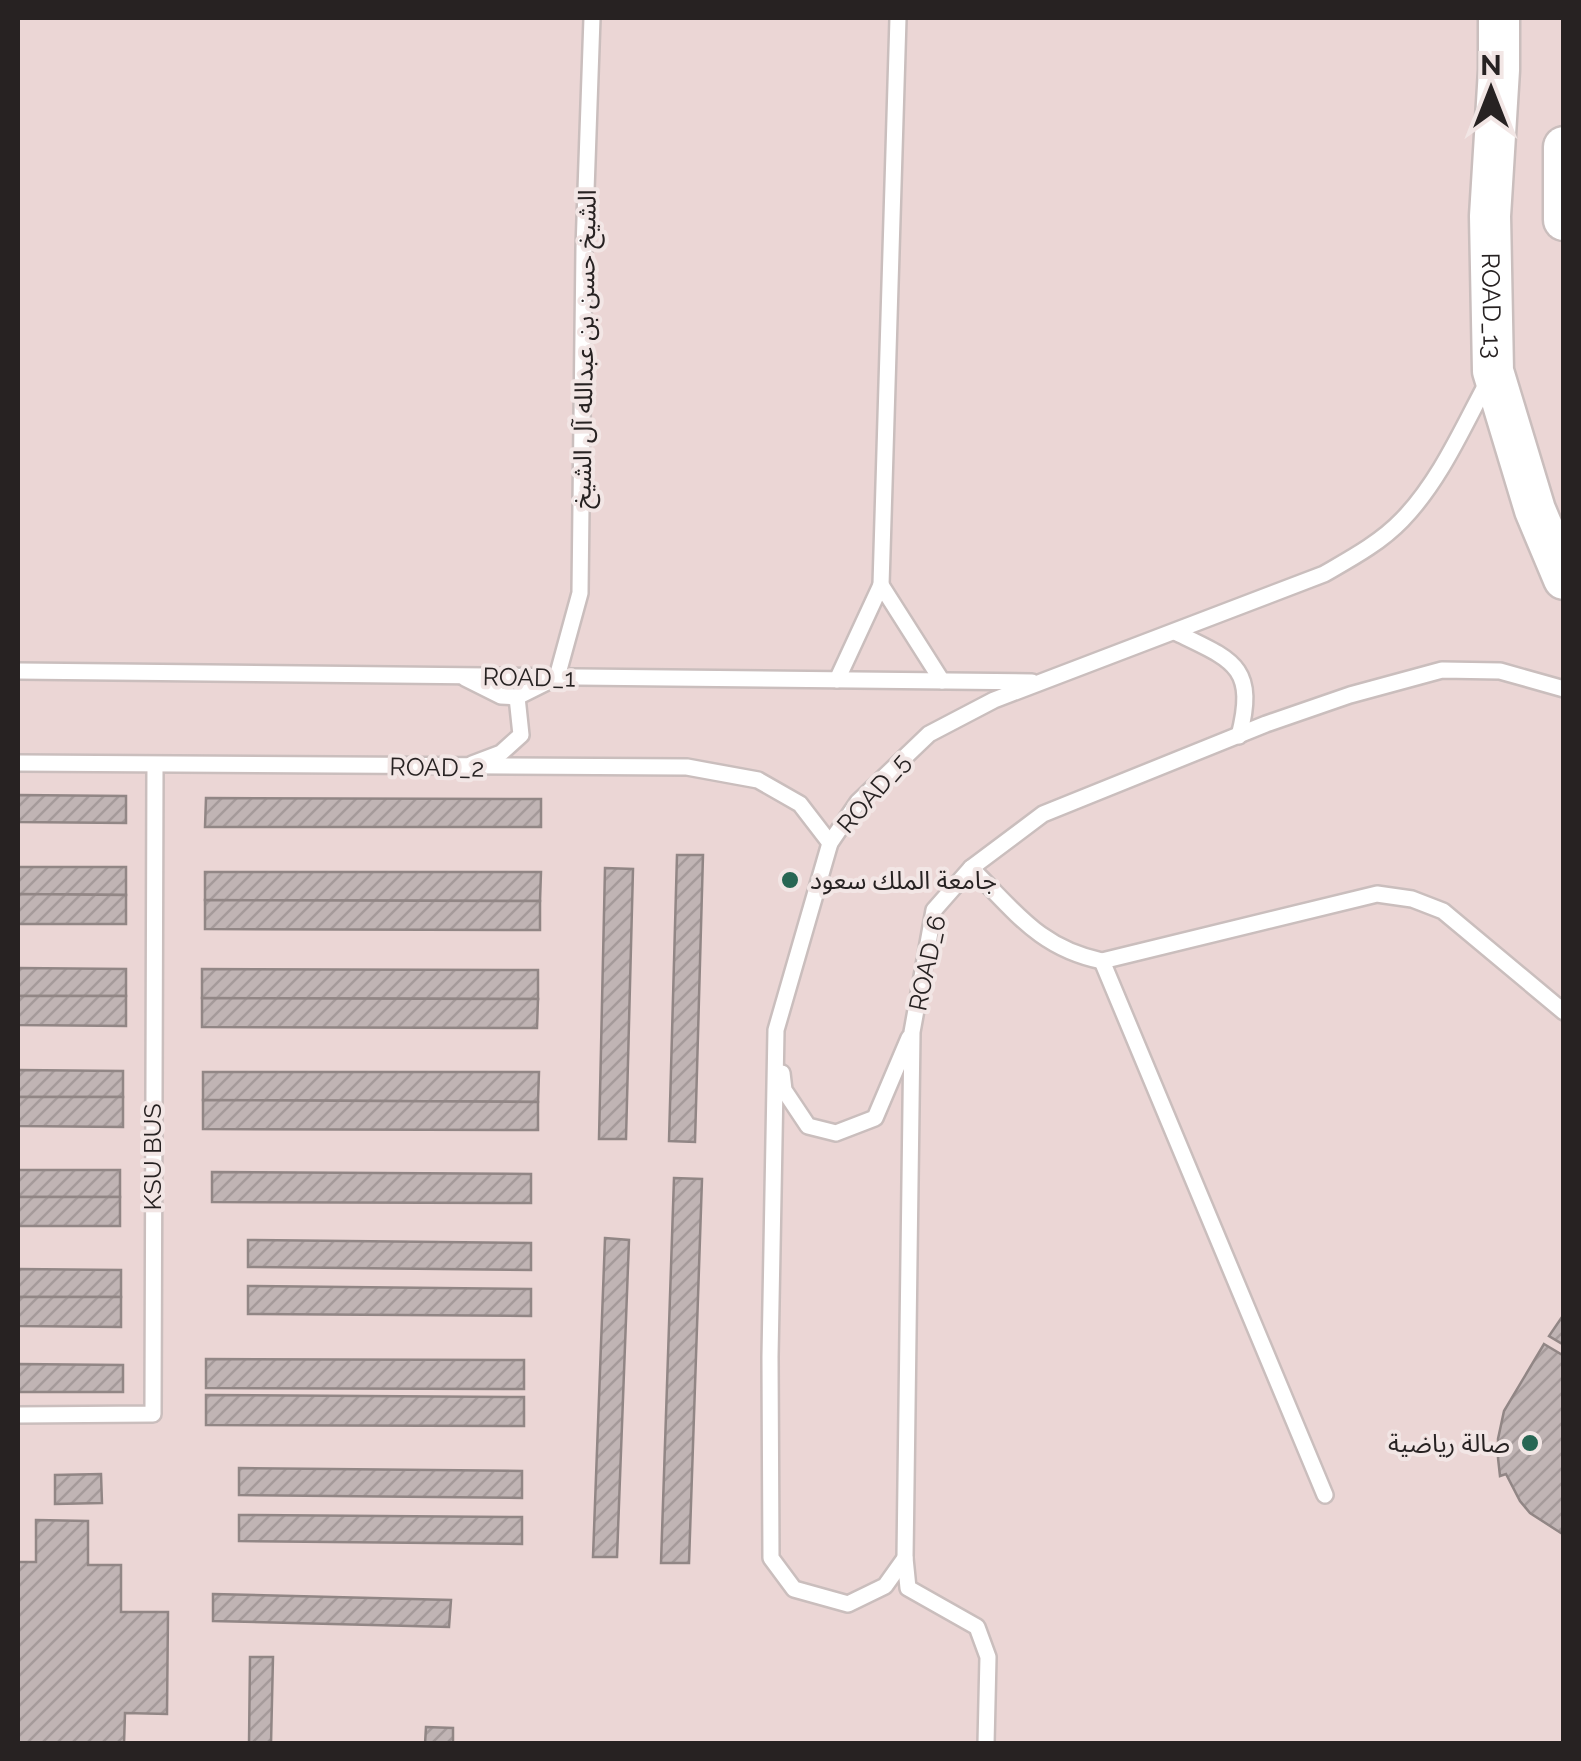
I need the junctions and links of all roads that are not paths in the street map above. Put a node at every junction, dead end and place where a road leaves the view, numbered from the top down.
1 (592, 18) edge
2 (898, 18) edge
3 (1499, 18) edge
4 (1564, 147) edge
5 (1564, 220) edge
6 (1493, 371) junction
7 (1564, 579) edge
8 (880, 585) junction
9 (1175, 632) junction
10 (18, 671) edge
11 (460, 676) junction
12 (556, 677) junction
13 (838, 680) junction
14 (942, 681) junction
15 (1041, 682) junction
16 (1564, 688) edge
17 (516, 697) junction
18 (1239, 736) junction
19 (18, 763) edge
20 (155, 765) junction
21 (464, 768) junction
22 (830, 843) junction
23 (971, 868) junction
24 (1102, 961) junction
25 (1564, 1012) edge
26 (776, 1030) junction
27 (912, 1032) junction
28 (18, 1416) edge
29 (1325, 1494) dead end
30 (905, 1558) junction
31 (986, 1744) edge

1 - 12 lane, الشيخ حسن بن عبدالله آل الشيخ
2 - 8 lane
3 - 6 street, ROAD_13
4 - 5 street
6 - 7 street, ROAD_13
6 - 9 lane, ROAD_5
8 - 13 lane
8 - 14 lane
9 - 15 lane, ROAD_5
9 - 18 lane
10 - 11 lane, ROAD_1
11 - 12 lane, ROAD_1
11 - 17 lane
12 - 13 lane, ROAD_1
12 - 17 lane
13 - 14 lane, ROAD_1
14 - 15 lane, ROAD_1
15 - 22 lane, ROAD_5
16 - 18 lane, ROAD_6
17 - 21 lane
18 - 23 lane, ROAD_6
19 - 20 lane, ROAD_2
20 - 21 lane, ROAD_2
20 - 28 lane, KSU BUS
21 - 22 lane, ROAD_2
22 - 26 lane, ROAD_5
23 - 24 lane
23 - 27 lane, ROAD_6
24 - 25 lane
24 - 29 lane
26 - 27 lane
26 - 30 lane, ROAD_5
27 - 30 lane, ROAD_6
30 - 31 lane, ROAD_6

